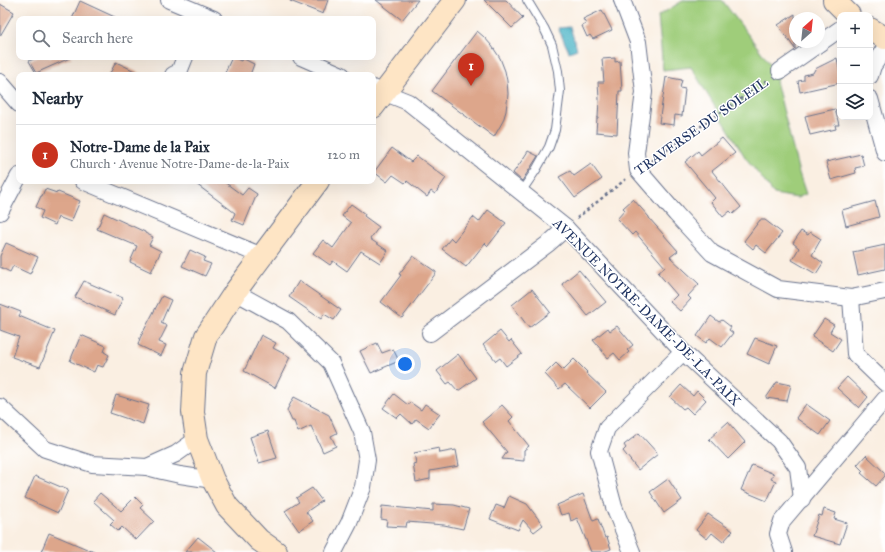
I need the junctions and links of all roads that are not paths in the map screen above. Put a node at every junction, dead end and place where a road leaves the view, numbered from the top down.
1 (169, 0) edge
2 (455, 0) edge
3 (527, 0) edge
4 (622, 0) edge
5 (834, 0) edge
6 (846, 12) edge
7 (204, 16) edge
8 (837, 31) edge
9 (885, 48) edge
10 (184, 60) edge
11 (308, 60) edge
12 (873, 66) edge
13 (780, 71) road end
14 (179, 72) edge
15 (335, 72) edge
16 (0, 82) edge
17 (377, 96) edge
18 (16, 101) edge
19 (873, 110) edge
20 (885, 153) edge
21 (16, 182) edge
22 (90, 184) edge
23 (316, 184) edge
24 (522, 192) junction
25 (0, 212) edge
26 (566, 228) junction
27 (262, 256) junction
28 (885, 291) edge
29 (236, 292) junction
30 (851, 298) junction
31 (430, 333) dead end
32 (683, 352) junction
33 (885, 383) edge
34 (885, 399) edge
35 (0, 407) edge
36 (197, 439) junction
37 (147, 467) junction
38 (213, 480) junction
39 (802, 499) junction
40 (276, 552) edge
41 (334, 552) edge
42 (632, 552) edge
43 (784, 552) edge

1 - 7 street
2 - 17 street
3 - 24 lane
4 - 30 street
5 - 6 street
8 - 13 street, TRAVERSE DU SOLEIL
9 - 12 street
10 - 14 street
11 - 15 street
16 - 18 street
17 - 24 street, AVENUE NOTRE-DAME-DE-LA-PAIX
19 - 20 street
21 - 25 street
22 - 27 street
23 - 27 street
24 - 26 street, AVENUE NOTRE-DAME-DE-LA-PAIX
26 - 31 street
26 - 32 street, AVENUE NOTRE-DAME-DE-LA-PAIX
27 - 29 street
28 - 30 street
29 - 36 street
29 - 41 street
30 - 33 street
32 - 39 street, AVENUE NOTRE-DAME-DE-LA-PAIX
32 - 42 street
34 - 39 street
35 - 37 street
36 - 37 street
36 - 38 street
37 - 38 street
38 - 40 street
39 - 43 street

